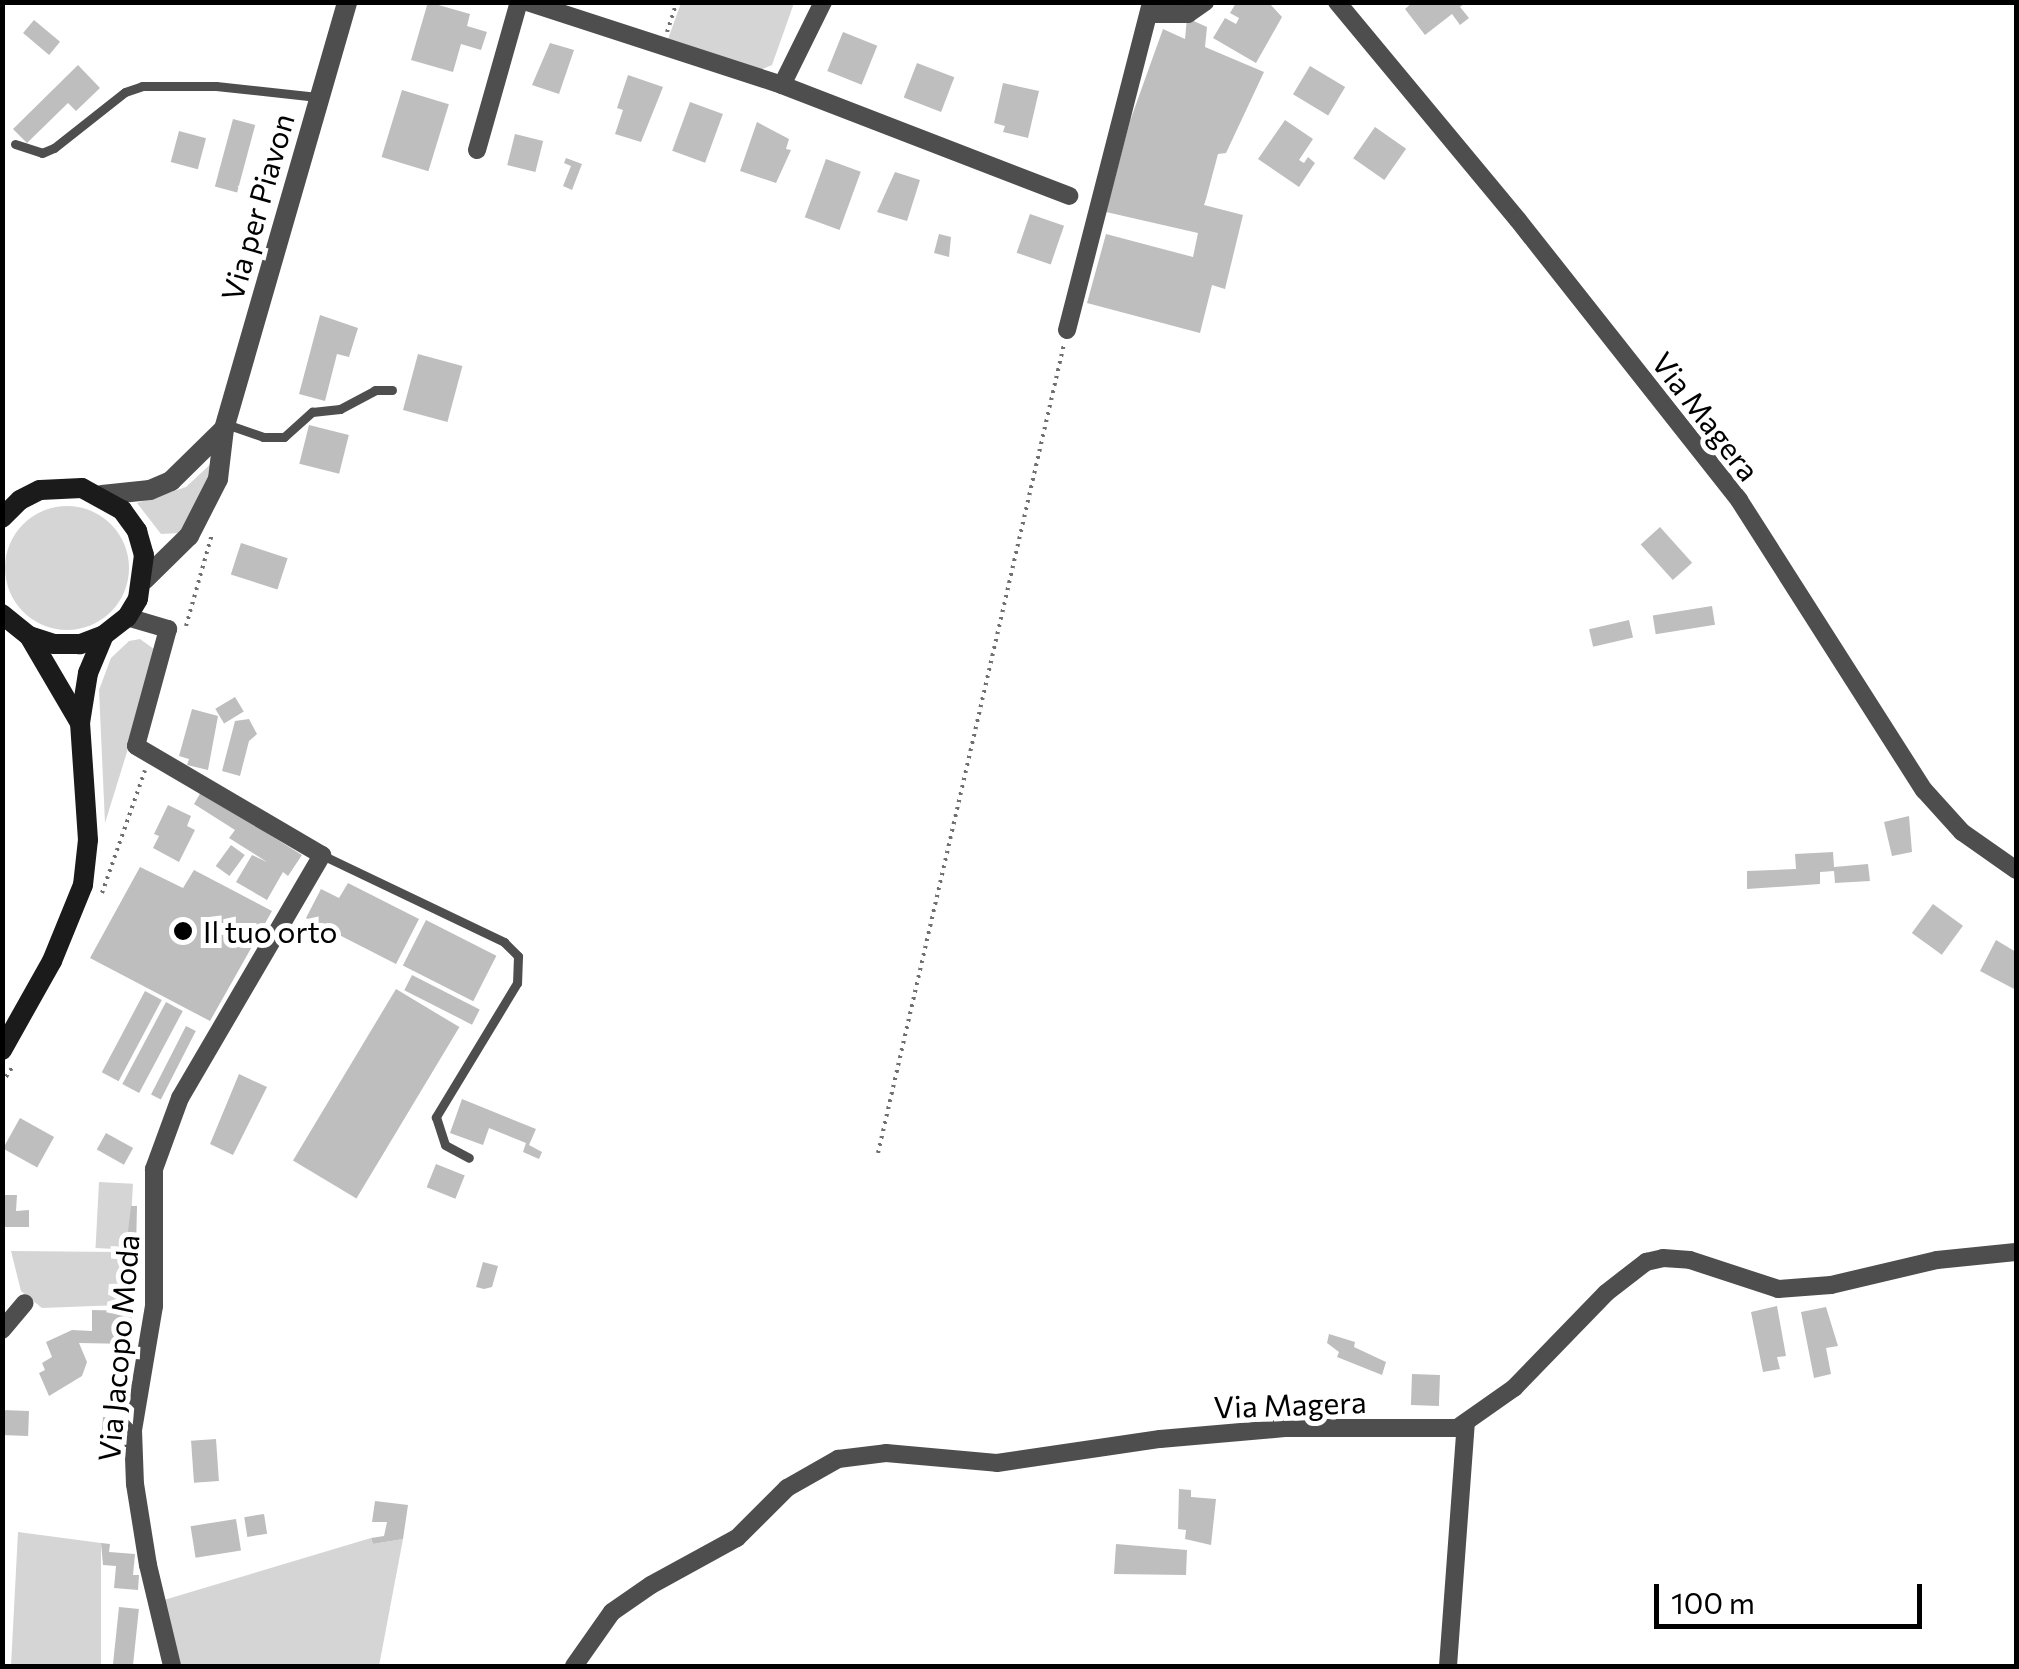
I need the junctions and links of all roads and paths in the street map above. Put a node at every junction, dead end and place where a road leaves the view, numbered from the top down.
1 (347, 2) edge
2 (519, 2) edge
3 (527, 2) edge
4 (677, 2) edge
5 (823, 2) edge
6 (1205, 2) edge
7 (1337, 2) edge
8 (1150, 8) edge
9 (663, 46) junction
10 (782, 85) junction
11 (320, 98) junction
12 (15, 144) dead end
13 (477, 150) dead end
14 (1068, 196) dead end
15 (1067, 330) joint
16 (392, 390) dead end
17 (225, 426) junction
18 (102, 495) junction
19 (11, 500) edge
20 (2, 518) edge
21 (144, 580) junction
22 (2, 614) edge
23 (126, 617) junction
24 (29, 636) junction
25 (104, 636) junction
26 (80, 723) junction
27 (322, 855) junction
28 (2016, 870) edge
29 (2, 1050) edge
30 (878, 1154) dead end
31 (469, 1158) dead end
32 (2016, 1252) edge
33 (25, 1302) dead end
34 (2, 1330) edge
35 (1466, 1423) junction
36 (172, 1666) edge
37 (574, 1666) edge
38 (1448, 1666) edge

1 - 11 street, Via per Piavon
2 - 13 street
3 - 9 street
4 - 9 path
5 - 10 street
6 - 8 street
7 - 28 street, Via Magera
8 - 15 street
9 - 10 street
10 - 14 street
11 - 12 lane
11 - 17 street, Via per Piavon
15 - 30 path
16 - 17 lane
17 - 18 street, Via per Piavon
17 - 21 street, Via per Piavon
18 - 19 main road
18 - 21 main road
19 - 20 main road
21 - 23 main road
22 - 24 main road
23 - 25 main road
23 - 27 street
24 - 25 main road
24 - 26 main road
25 - 26 main road
26 - 29 main road
27 - 31 lane
27 - 36 street, Via Jacopo Moda
32 - 35 street
33 - 34 street
35 - 37 street, Via Magera
35 - 38 street

